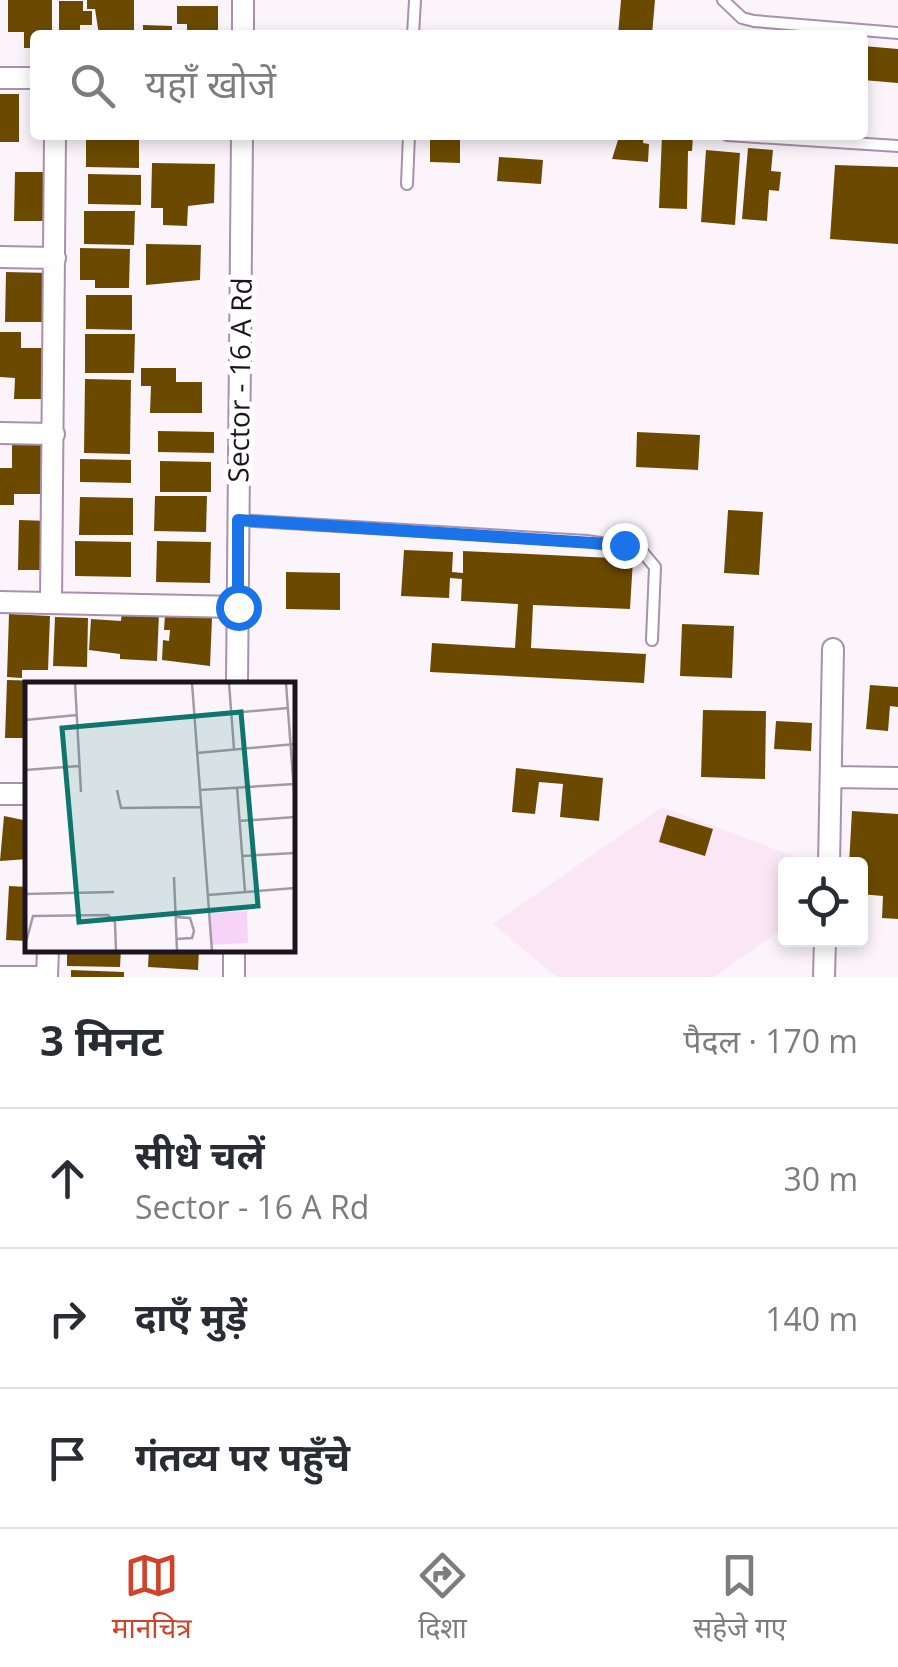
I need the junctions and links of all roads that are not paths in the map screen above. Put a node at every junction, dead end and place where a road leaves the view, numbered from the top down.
1 (244, 0) edge
2 (415, 0) edge
3 (723, 0) edge
4 (243, 30) edge
5 (414, 30) edge
6 (862, 30) edge
7 (868, 30) edge
8 (898, 33) edge
9 (0, 78) edge
10 (30, 78) edge
11 (55, 140) edge
12 (242, 140) edge
13 (409, 140) edge
14 (805, 140) edge
15 (898, 146) edge
16 (407, 184) dead end
17 (0, 257) edge
18 (55, 258) junction
19 (0, 433) edge
20 (54, 434) junction
21 (238, 520) junction
22 (0, 602) edge
23 (51, 603) junction
24 (238, 607) junction
25 (652, 640) dead end
26 (832, 649) dead end
27 (237, 682) edge
28 (833, 776) junction
29 (898, 778) edge
30 (829, 857) edge
31 (826, 947) edge
32 (48, 952) edge
33 (0, 977) edge
34 (47, 977) edge
35 (824, 977) edge

1 - 4 street
2 - 5 lane
3 - 6 lane
7 - 8 lane
9 - 10 street
11 - 18 street
12 - 21 street, Sector - 16 A Rd
13 - 16 lane
14 - 15 lane
17 - 18 street
18 - 20 street
19 - 20 street
20 - 23 street
21 - 24 street, Sector - 16 A Rd
21 - 25 lane
22 - 23 street
23 - 24 street
24 - 27 street, Sector - 16 A Rd
26 - 28 street
28 - 29 street
28 - 30 street
31 - 35 street
32 - 34 street
33 - 34 street

